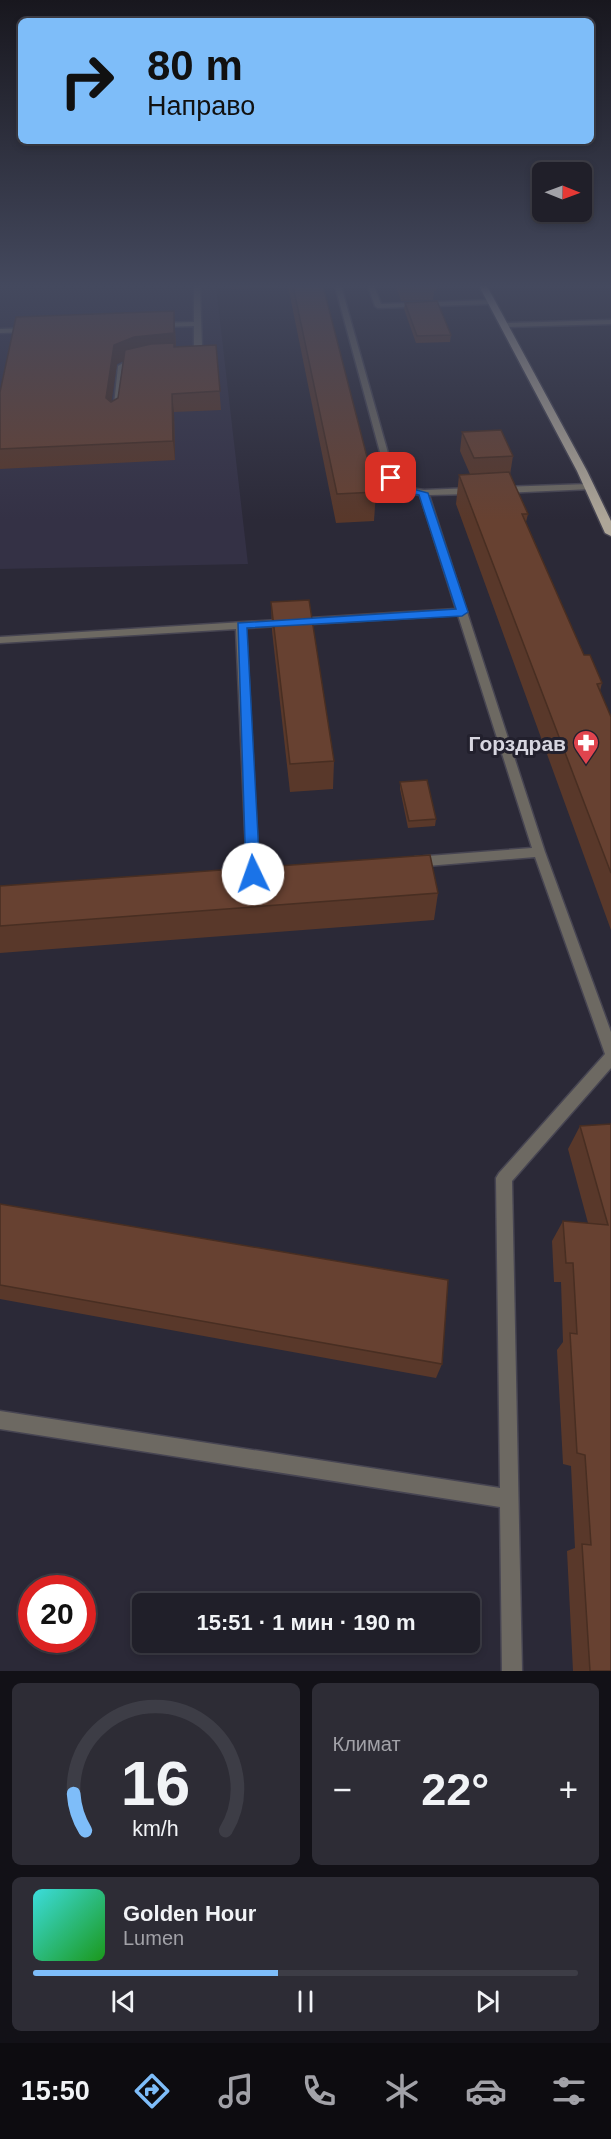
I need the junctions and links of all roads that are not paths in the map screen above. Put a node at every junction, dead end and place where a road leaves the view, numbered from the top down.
1 (125, 364) edge
2 (360, 364) edge
3 (525, 364) edge
4 (115, 417) edge
5 (590, 487) junction
6 (490, 490) edge
7 (478, 491) edge
8 (424, 493) junction
9 (611, 533) edge
10 (462, 612) junction
11 (242, 625) junction
12 (0, 640) edge
13 (539, 852) junction
14 (396, 863) edge
15 (253, 874) edge
16 (611, 1052) edge
17 (611, 1058) edge
18 (0, 1420) edge
19 (509, 1499) junction
20 (512, 1671) edge

1 - 4 lane
2 - 8 lane
3 - 5 main road
5 - 6 lane
5 - 9 main road
7 - 8 lane
8 - 10 lane
10 - 11 lane
10 - 13 lane
11 - 12 lane
11 - 15 lane
13 - 14 lane
13 - 16 lane
17 - 19 lane
18 - 19 lane
19 - 20 lane

